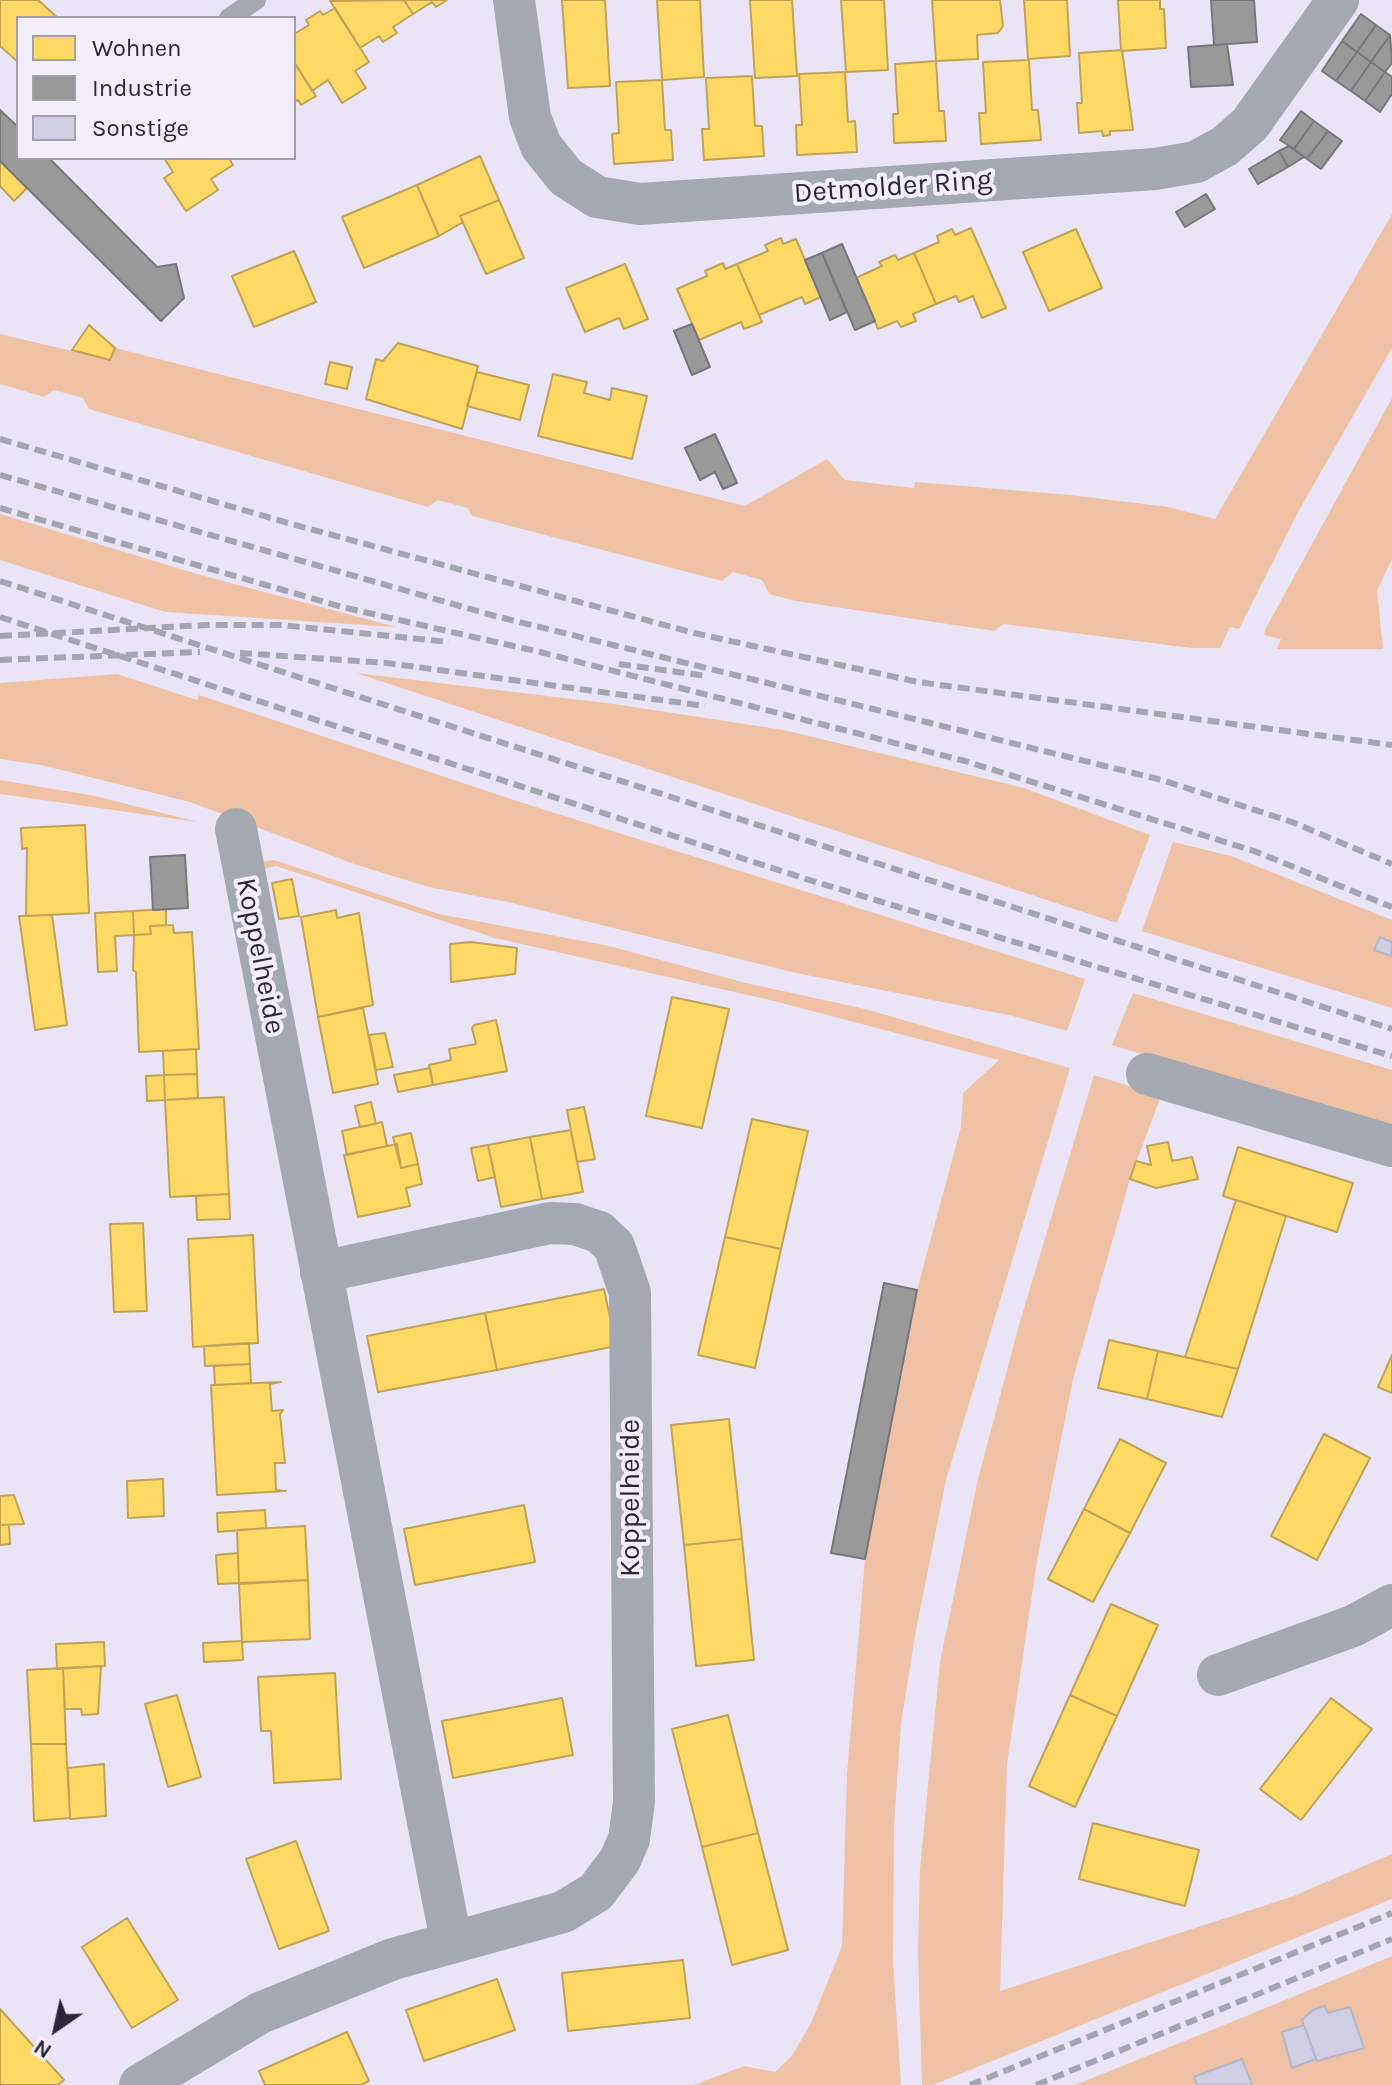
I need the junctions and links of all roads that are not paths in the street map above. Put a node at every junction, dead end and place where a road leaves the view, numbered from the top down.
1 (256, 0) edge
2 (514, 0) edge
3 (1338, 0) edge
4 (232, 16) edge
5 (236, 829) dead end
6 (1147, 1074) dead end
7 (1392, 1146) edge
8 (321, 1272) junction
9 (1392, 1605) edge
10 (1218, 1675) dead end
11 (451, 1941) junction
12 (140, 2085) edge

1 - 4 lane
2 - 3 street, Detmolder Ring
5 - 8 street, Koppelheide
6 - 7 street
8 - 11 street, Koppelheide
8 - 11 street, Koppelheide
9 - 10 street
11 - 12 street, Koppelheide

